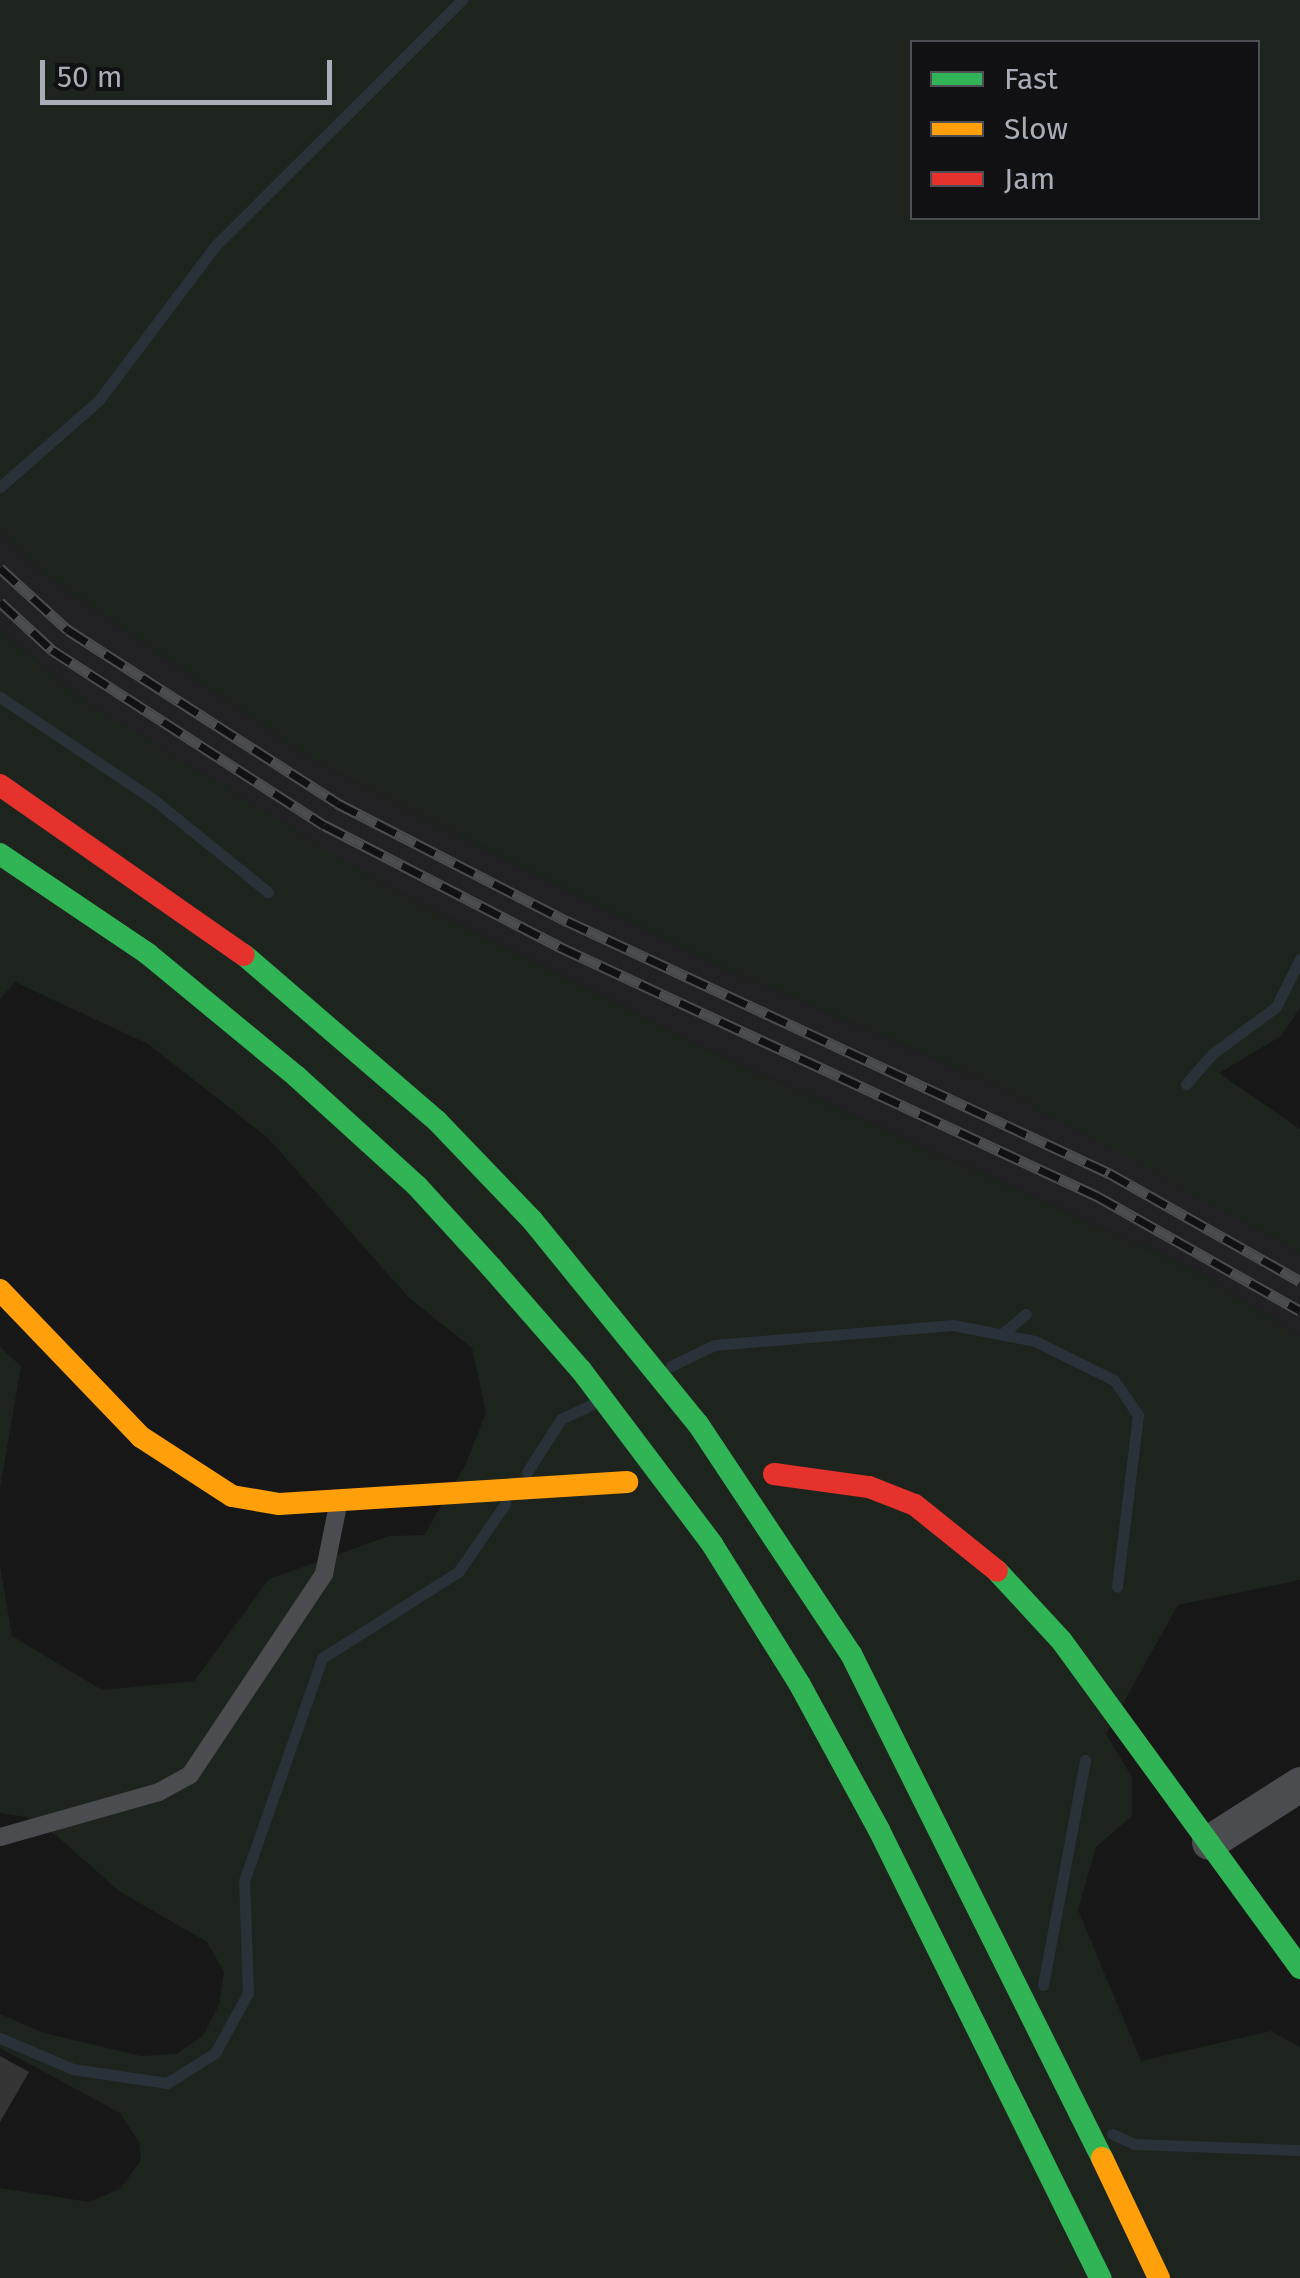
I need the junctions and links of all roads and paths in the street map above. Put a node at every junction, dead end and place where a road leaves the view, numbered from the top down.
1 (0, 785) edge
2 (0, 854) edge
3 (0, 1290) edge
4 (774, 1474) dead end
5 (627, 1482) dead end
6 (339, 1499) junction
7 (1300, 1784) edge
8 (0, 1837) edge
9 (1210, 1842) junction
10 (1300, 1968) edge
11 (1100, 2278) edge
12 (1159, 2278) edge

1 - 12 main road, bridge
2 - 11 main road, bridge
3 - 6 main road
4 - 9 main road
5 - 6 main road
6 - 8 lane
7 - 9 street
9 - 10 main road

